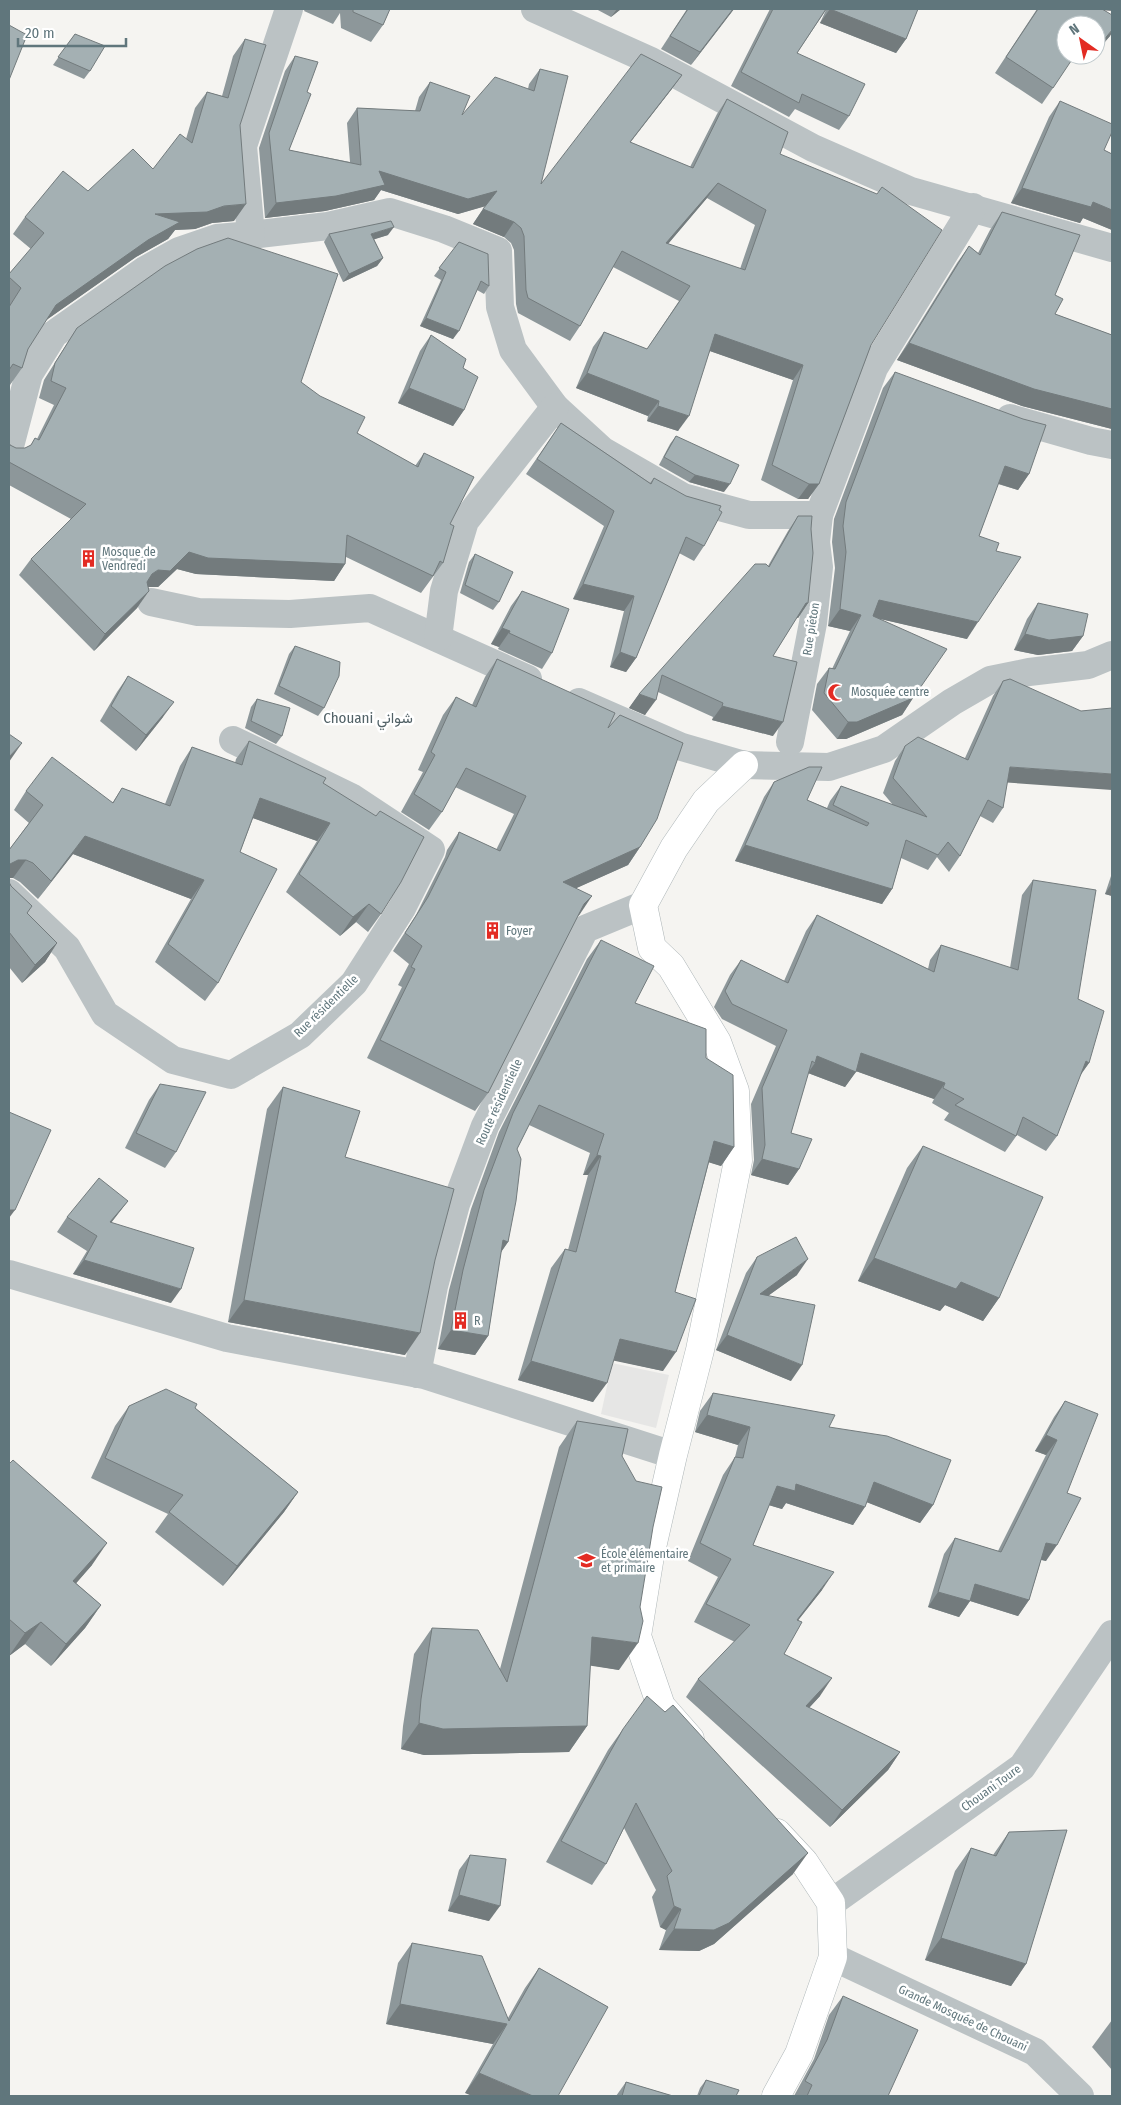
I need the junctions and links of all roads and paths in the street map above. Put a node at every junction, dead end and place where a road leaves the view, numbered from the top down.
1 (288, 9) edge
2 (535, 9) edge
3 (973, 207) junction
4 (251, 235) junction
5 (1112, 248) edge
6 (874, 368) junction
7 (901, 378) edge
8 (555, 407) junction
9 (990, 411) edge
10 (1112, 445) edge
11 (9, 450) edge
12 (819, 514) junction
13 (151, 602) dead end
14 (438, 638) junction
15 (1112, 655) edge
16 (233, 740) dead end
17 (790, 742) dead end
18 (744, 765) junction
19 (9, 893) edge
20 (643, 906) junction
21 (9, 1274) edge
22 (417, 1374) junction
23 (673, 1455) junction
24 (1112, 1634) edge
25 (709, 1760) edge
26 (763, 1818) edge
27 (831, 1903) junction
28 (833, 1957) junction
29 (776, 2096) edge
30 (1080, 2096) edge

1 - 4 street
2 - 3 street
3 - 5 street
3 - 6 street, Rue piéton
4 - 8 street
4 - 11 street
6 - 7 street
6 - 12 street, Rue piéton
8 - 12 street
8 - 14 street
9 - 10 street
12 - 17 street, Rue piéton
13 - 14 street
14 - 18 street
15 - 18 street
16 - 19 street, Rue résidentielle
18 - 20 street
20 - 22 street, Route résidentielle
20 - 23 street
21 - 22 street
22 - 23 street
23 - 25 street
24 - 27 street, Chouani Toure
26 - 27 street
27 - 28 street
28 - 29 street
28 - 30 street, Grande Mosquée de Chouani

